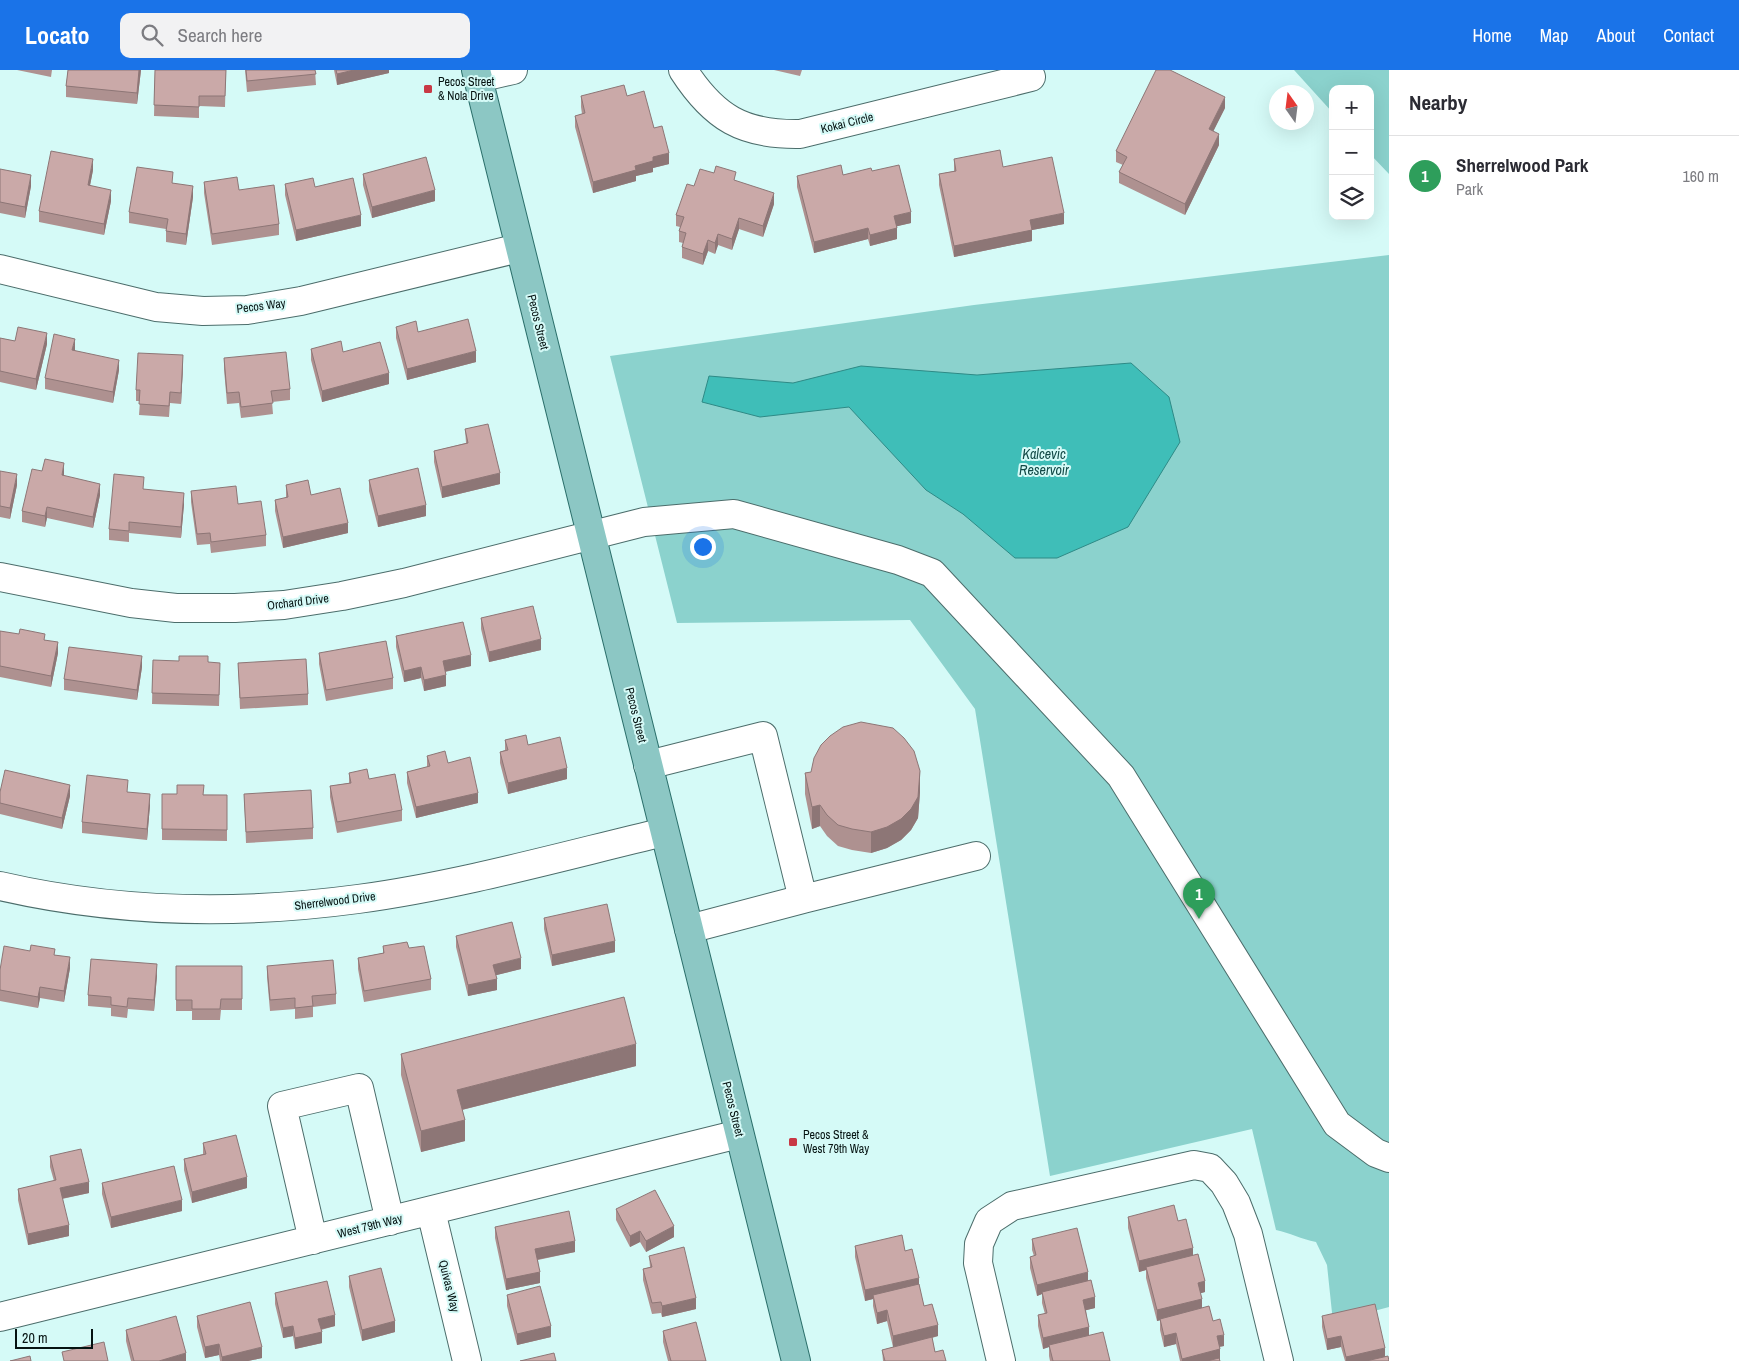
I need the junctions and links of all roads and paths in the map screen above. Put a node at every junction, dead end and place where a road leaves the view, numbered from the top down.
1 (513, 70) edge
2 (683, 70) edge
3 (477, 74) edge
4 (1031, 77) dead end
5 (520, 248) junction
6 (0, 269) edge
7 (591, 536) junction
8 (0, 577) edge
9 (648, 765) junction
10 (664, 832) junction
11 (976, 856) dead end
12 (0, 886) edge
13 (803, 899) junction
14 (689, 929) junction
15 (740, 1134) junction
16 (1389, 1158) edge
17 (431, 1211) junction
18 (390, 1221) junction
19 (313, 1240) junction
20 (0, 1317) edge
21 (467, 1361) edge
22 (796, 1361) edge
23 (1001, 1361) edge
24 (1279, 1361) edge

1 - 3 street
2 - 4 street, Kokai Circle
3 - 5 main road, Pecos Street
5 - 6 street, Pecos Way
5 - 7 main road, Pecos Street
7 - 8 street, Orchard Drive
7 - 9 main road, Pecos Street
7 - 16 street, Orchard Drive
9 - 10 main road, Pecos Street
9 - 13 street
10 - 12 street, Sherrelwood Drive
10 - 14 main road, Pecos Street
11 - 13 street
13 - 14 street
14 - 15 main road, Pecos Street
15 - 17 street, West 79th Way
15 - 22 main road, Pecos Street
17 - 18 street, West 79th Way
17 - 21 street, Quivas Way
18 - 19 street, West 79th Way
18 - 19 street
19 - 20 street, West 79th Way
23 - 24 street

